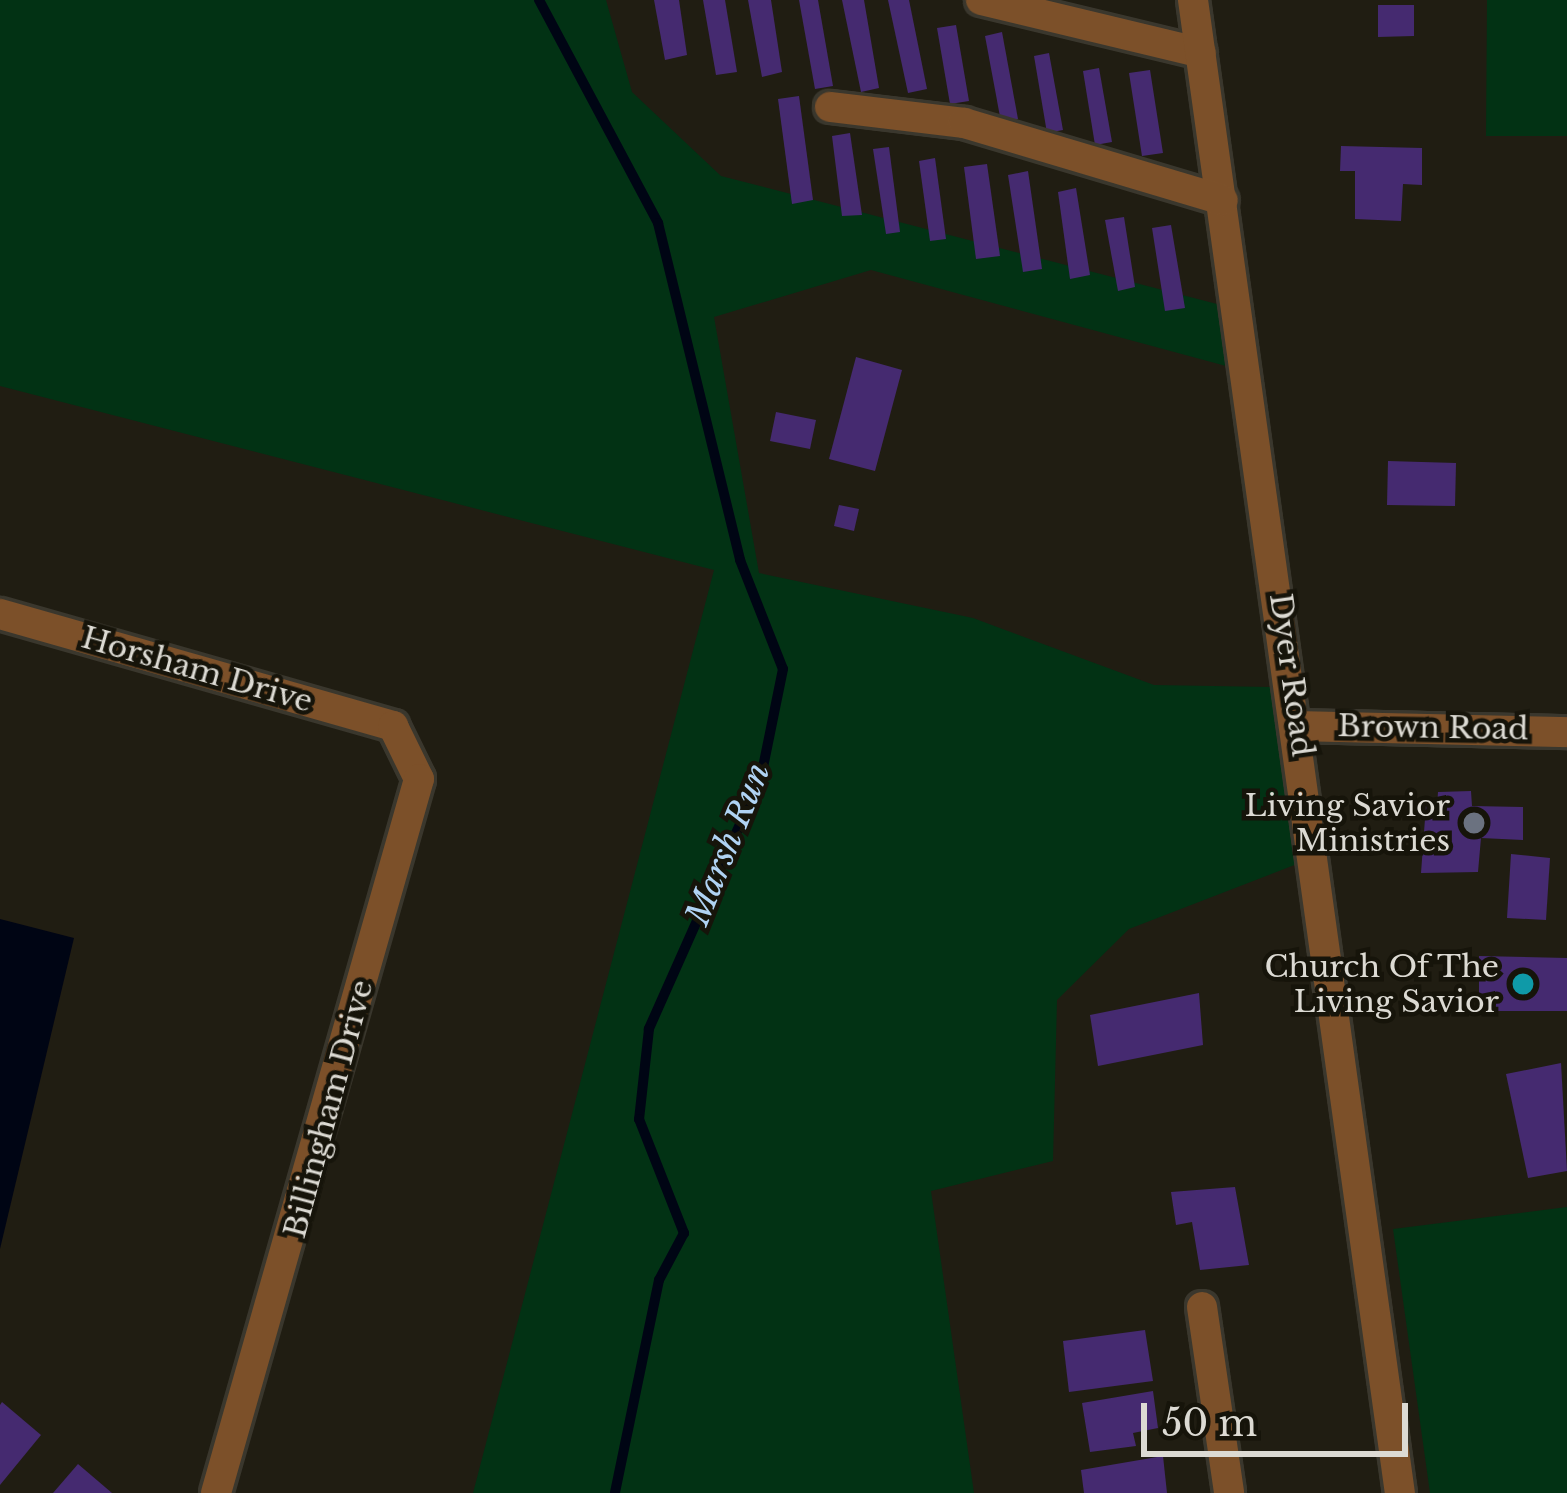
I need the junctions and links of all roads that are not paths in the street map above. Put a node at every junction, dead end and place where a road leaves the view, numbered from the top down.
1 (981, 0) edge
2 (1193, 0) edge
3 (1201, 53) junction
4 (830, 107) dead end
5 (1223, 200) junction
6 (0, 614) edge
7 (1298, 725) junction
8 (393, 726) joint
9 (1567, 732) edge
10 (1202, 1307) dead end
11 (216, 1493) edge
12 (1228, 1493) edge
13 (1400, 1493) edge

1 - 3 street
2 - 3 street, Dyer Road
3 - 5 street, Dyer Road
4 - 5 street
5 - 7 street, Dyer Road
6 - 8 street, Horsham Drive
7 - 9 street, Brown Road
7 - 13 street, Dyer Road
8 - 11 street, Billingham Drive
10 - 12 street

